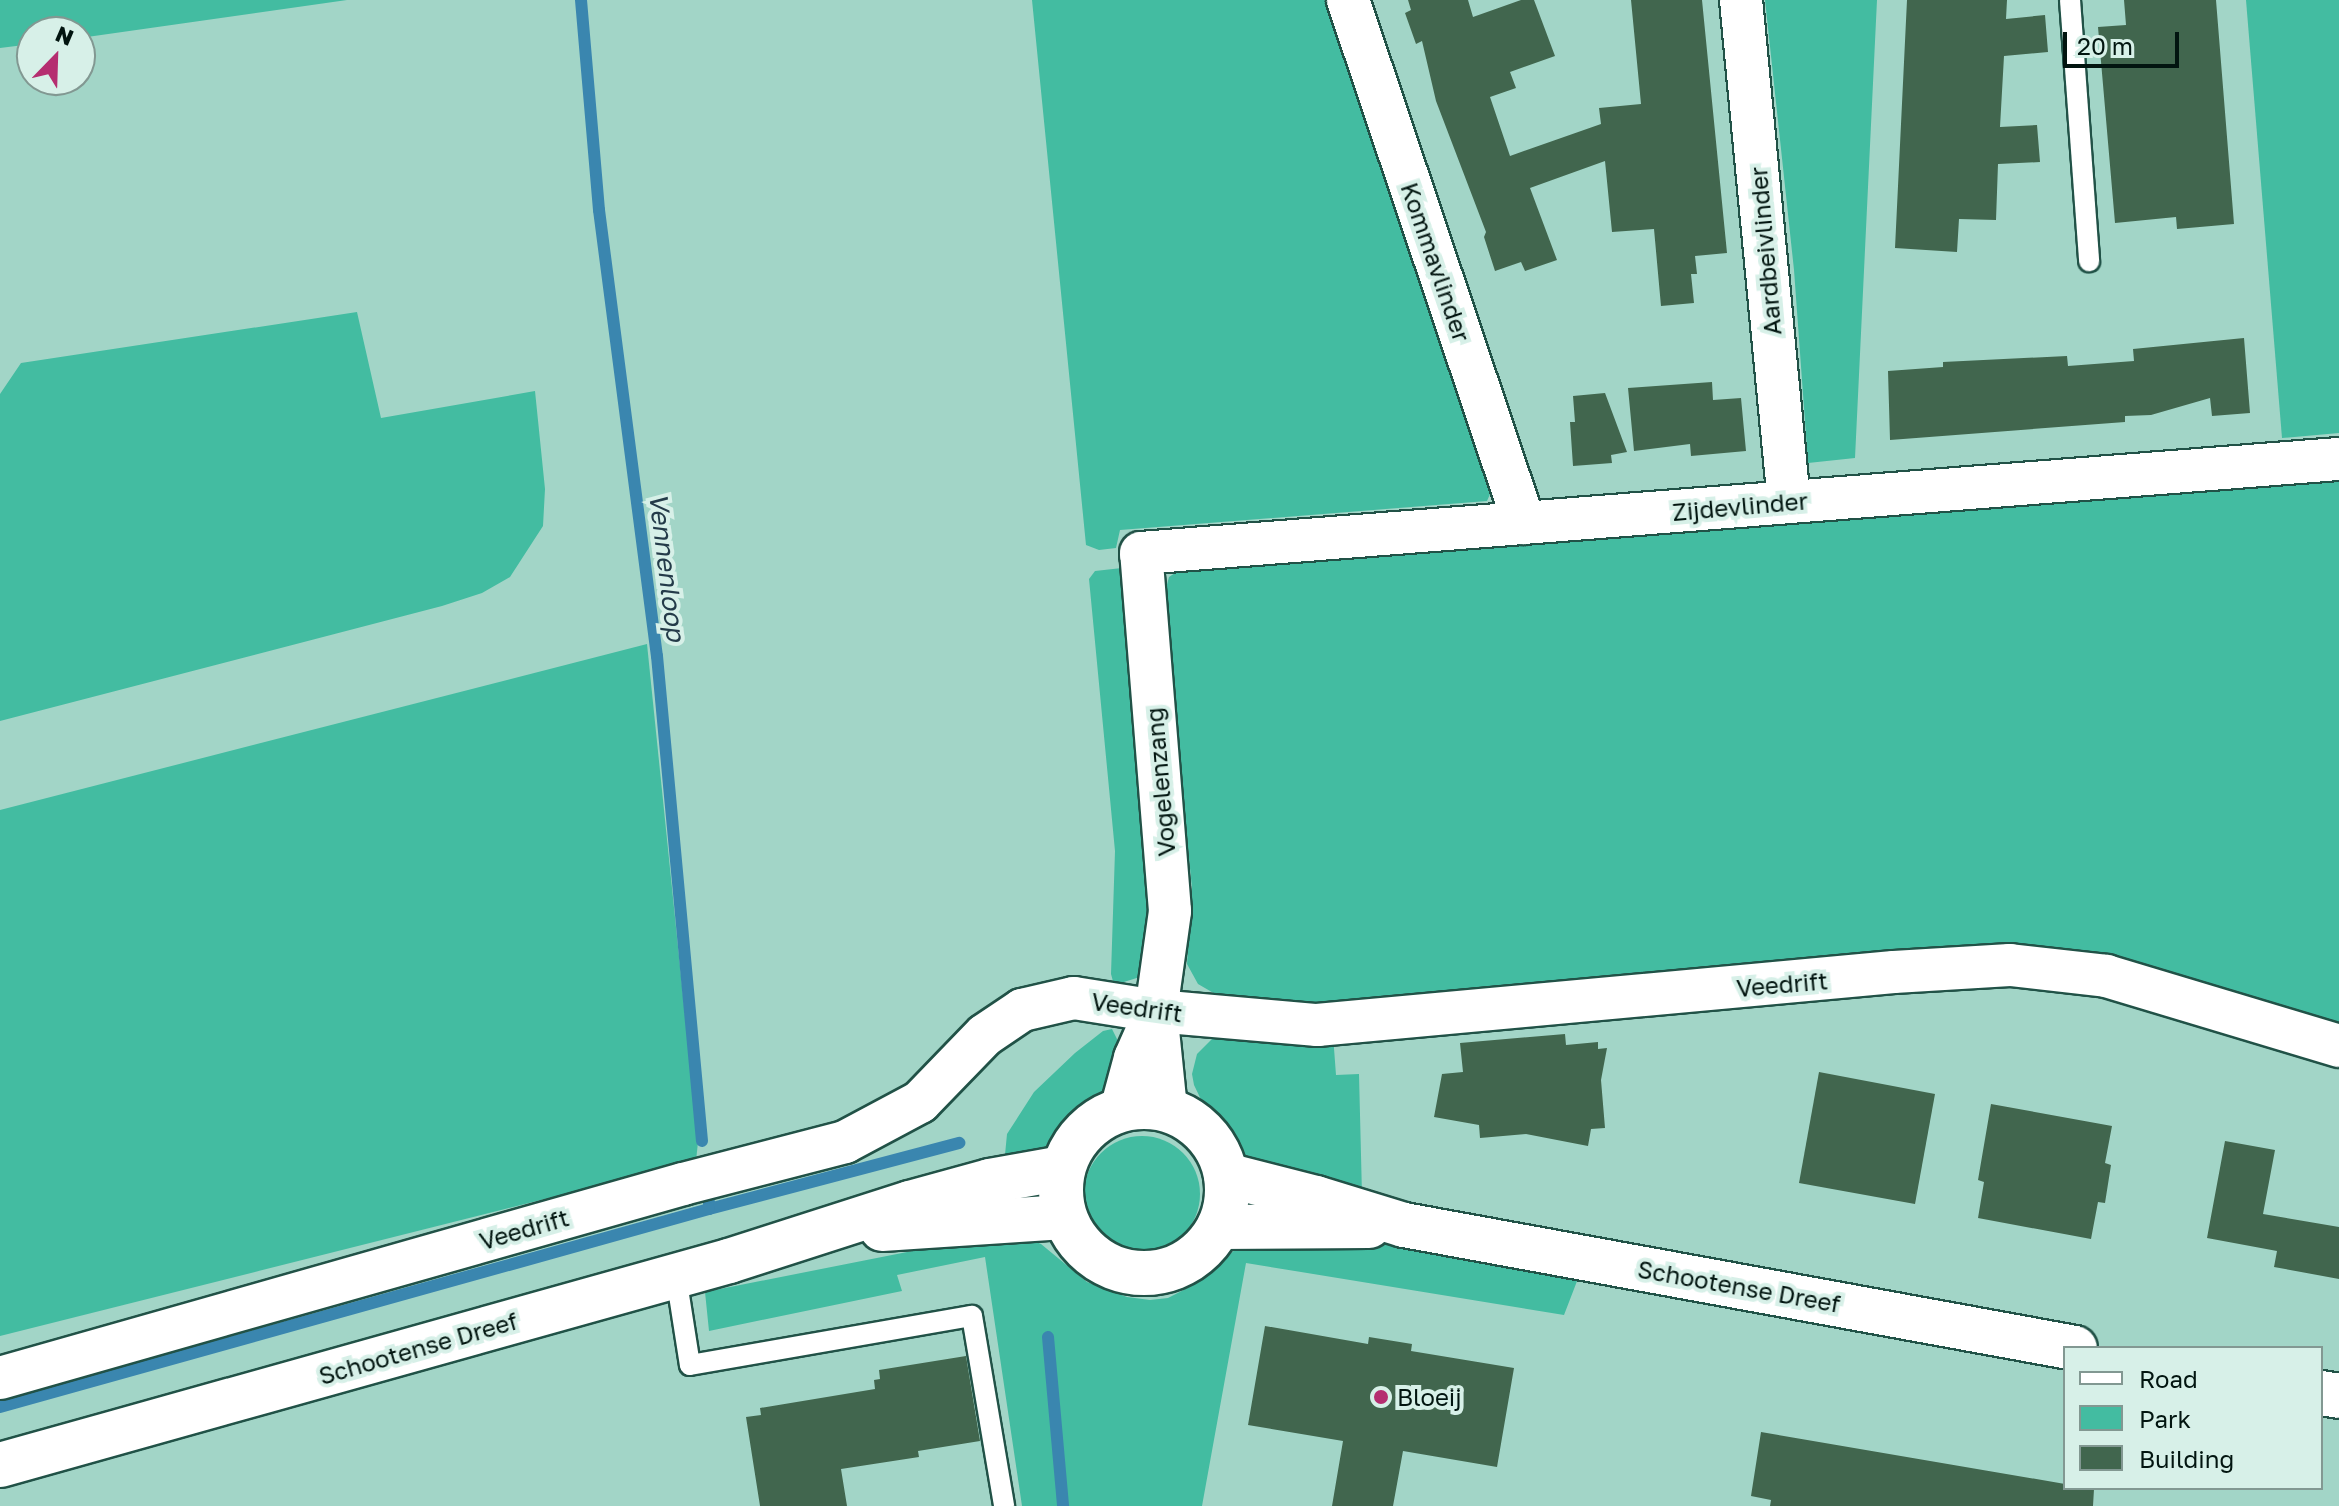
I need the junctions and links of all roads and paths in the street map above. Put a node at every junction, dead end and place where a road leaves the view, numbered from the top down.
1 (1348, 0) edge
2 (1741, 0) edge
3 (2070, 0) edge
4 (2089, 261) dead end
5 (2339, 459) edge
6 (1789, 502) junction
7 (1524, 523) junction
8 (1141, 553) joint
9 (1156, 1011) junction
10 (2339, 1046) edge
11 (1166, 1109) junction
12 (1121, 1110) junction
13 (1063, 1168) junction
14 (1226, 1175) junction
15 (1064, 1217) junction
16 (1404, 1225) junction
17 (1219, 1227) junction
18 (836, 1229) junction
19 (676, 1276) junction
20 (2064, 1346) edge
21 (0, 1378) edge
22 (0, 1465) edge
23 (1004, 1506) edge

1 - 7 street, Kommavlinder
2 - 6 street, Aardbeivlinder
3 - 4 lane
5 - 6 street, Zijdevlinder
6 - 7 street, Zijdevlinder
7 - 8 street, Zijdevlinder
8 - 9 street, Vogelenzang
9 - 10 street, Veedrift
9 - 11 street, Vogelenzang
9 - 12 street, Vogelenzang
9 - 21 street, Veedrift
11 - 12 street
11 - 14 street
12 - 13 street
13 - 15 street
13 - 18 street, Schootense Dreef
14 - 16 street, Schootense Dreef
14 - 17 street
15 - 17 street
15 - 18 street, Schootense Dreef
16 - 17 street, Schootense Dreef
16 - 20 street, Schootense Dreef
18 - 19 street, Schootense Dreef
19 - 22 street, Schootense Dreef
19 - 23 lane

